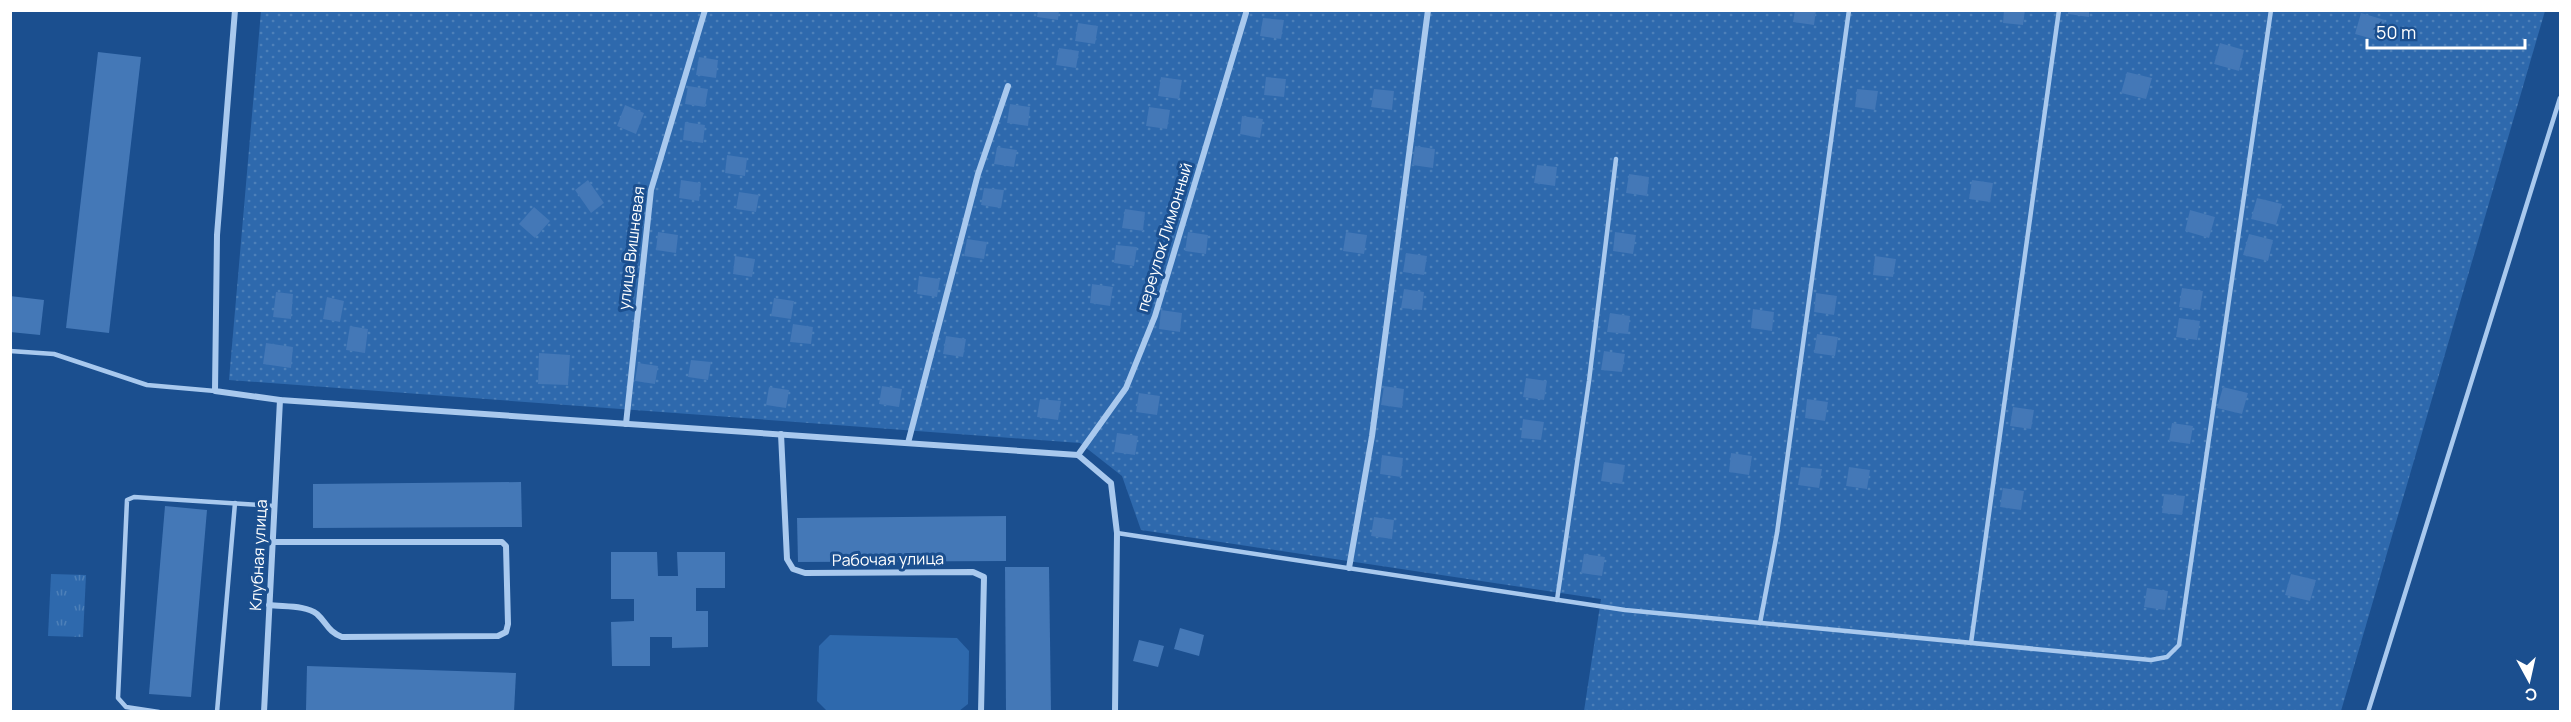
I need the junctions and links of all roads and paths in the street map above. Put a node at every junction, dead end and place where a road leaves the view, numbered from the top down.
1 (235, 10) edge
2 (705, 10) edge
3 (1428, 10) edge
4 (1849, 10) edge
5 (2058, 10) edge
6 (2271, 10) edge
7 (1246, 13) dead end
8 (1008, 86) dead end
9 (2560, 98) edge
10 (1616, 159) dead end
11 (10, 351) edge
12 (215, 391) junction
13 (279, 400) junction
14 (626, 424) junction
15 (781, 434) junction
16 (908, 443) junction
17 (1078, 455) junction
18 (235, 503) junction
19 (274, 506) junction
20 (1117, 533) junction
21 (272, 542) junction
22 (1349, 568) junction
23 (1557, 600) junction
24 (269, 605) junction
25 (1760, 623) junction
26 (1971, 643) junction
27 (159, 711) edge
28 (217, 711) edge
29 (264, 711) edge
30 (981, 711) edge
31 (1114, 711) edge
32 (2368, 711) edge

1 - 12 street
2 - 14 street, улица Вишневая
3 - 22 street
4 - 25 lane
5 - 26 lane
6 - 26 lane
7 - 17 street, переулок Лимонный
8 - 16 street
9 - 32 lane
10 - 23 lane
11 - 12 lane
12 - 13 street
13 - 14 street
13 - 19 street, Клубная улица
14 - 15 street
15 - 16 street
15 - 30 street, Рабочая улица
16 - 17 street
17 - 20 street
18 - 19 lane
18 - 27 lane
18 - 28 lane
19 - 21 street, Клубная улица
20 - 22 lane
20 - 31 street
21 - 24 street, Клубная улица
21 - 24 street
22 - 23 lane
23 - 25 lane
24 - 29 street, Клубная улица
25 - 26 lane

